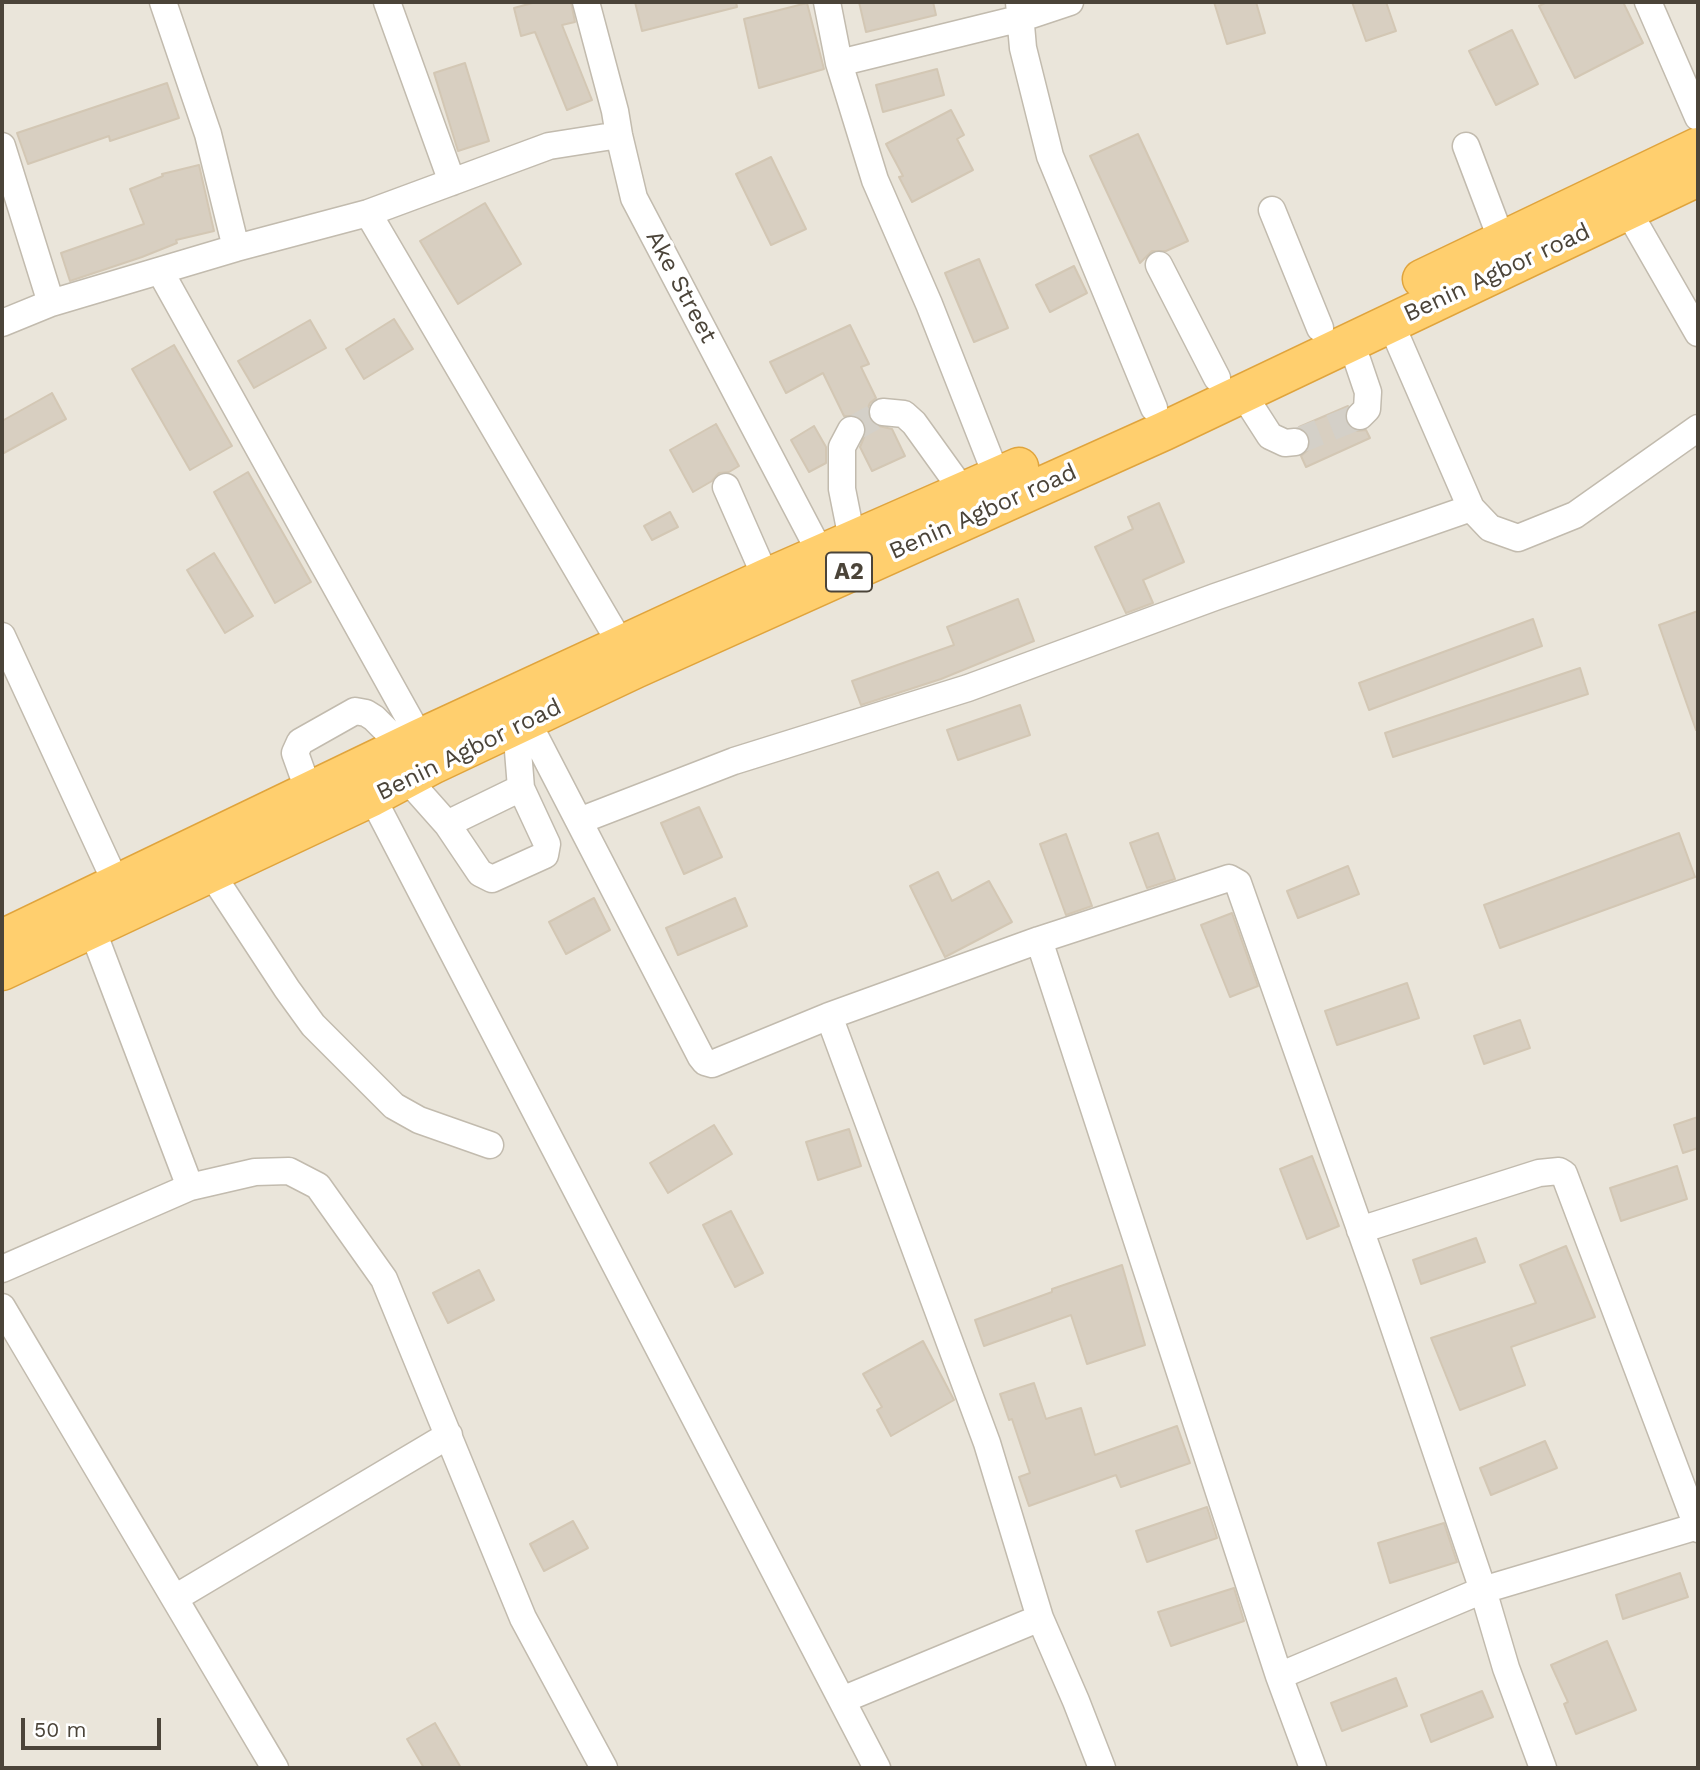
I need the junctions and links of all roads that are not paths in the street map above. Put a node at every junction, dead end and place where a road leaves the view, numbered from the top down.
1 (163, 2) edge
2 (387, 2) edge
3 (586, 2) edge
4 (827, 2) edge
5 (1070, 2) edge
6 (1648, 2) edge
7 (1021, 10) edge
8 (839, 63) junction
9 (1698, 117) edge
10 (619, 135) junction
11 (2, 146) edge
12 (1466, 146) dead end
13 (1698, 147) edge
14 (1698, 177) edge
15 (452, 182) junction
16 (1272, 210) dead end
17 (1628, 211) junction
18 (368, 213) junction
19 (1502, 241) junction
20 (236, 248) junction
21 (1159, 265) dead end
22 (160, 271) junction
23 (51, 303) junction
24 (2, 323) edge
25 (1391, 324) junction
26 (1698, 333) edge
27 (1335, 335) junction
28 (1230, 386) junction
29 (1154, 408) junction
30 (883, 412) dead end
31 (1360, 416) dead end
32 (1698, 428) edge
33 (851, 430) dead end
34 (1295, 442) tunnel mouth
35 (980, 484) junction
36 (726, 487) dead end
37 (1471, 509) junction
38 (836, 547) junction
39 (766, 578) junction
40 (2, 636) edge
41 (622, 646) junction
42 (521, 723) junction
43 (410, 755) junction
44 (521, 788) junction
45 (309, 792) junction
46 (372, 797) junction
47 (579, 821) junction
48 (447, 824) junction
49 (211, 873) junction
50 (117, 885) junction
51 (92, 929) junction
52 (2, 939) edge
53 (1039, 940) junction
54 (2, 971) edge
55 (829, 1016) junction
56 (490, 1145) dead end
57 (190, 1187) junction
58 (1360, 1230) junction
59 (2, 1269) edge
60 (2, 1307) edge
61 (449, 1435) junction
62 (1698, 1527) edge
63 (1483, 1590) junction
64 (175, 1598) junction
65 (1040, 1618) junction
66 (1279, 1676) junction
67 (842, 1700) junction
68 (275, 1768) edge
69 (604, 1768) edge
70 (877, 1768) edge
71 (1102, 1768) edge
72 (1313, 1768) edge
73 (1543, 1768) edge

1 - 20 street
2 - 15 street
3 - 10 street, Ake Street
4 - 8 street
5 - 7 street
6 - 9 street
7 - 8 street
7 - 29 street
8 - 35 street
10 - 15 street
10 - 38 street, Ake Street
11 - 23 street
12 - 19 street
13 - 19 highway, Benin Agbor road / A2
14 - 17 highway, Benin Agbor road / A2
15 - 18 street
16 - 27 street
17 - 25 highway, Benin Agbor road / A2
17 - 26 street
18 - 20 street
18 - 41 street
19 - 27 highway, Benin Agbor road / A2
20 - 22 street
21 - 28 street
22 - 23 street
22 - 43 street
23 - 24 street
25 - 27 highway, Benin Agbor road / A2
25 - 37 street
27 - 28 highway, Benin Agbor road / A2
27 - 31 street
28 - 29 highway, Benin Agbor road / A2
28 - 34 street
28 - 42 highway, Benin Agbor road / A2
29 - 35 highway, Benin Agbor road / A2
30 - 35 street
32 - 37 street
33 - 38 street
35 - 38 highway, Benin Agbor road / A2
36 - 39 street
37 - 47 street
38 - 39 highway, Benin Agbor road / A2
39 - 41 highway, Benin Agbor road / A2
40 - 50 street
41 - 43 highway, Benin Agbor road / A2
42 - 43 highway, Benin Agbor road / A2
42 - 44 street
42 - 47 street
43 - 45 highway, Benin Agbor road / A2
43 - 45 street
43 - 46 highway, Benin Agbor road / A2
43 - 48 street
44 - 48 street
44 - 48 street
45 - 50 highway, Benin Agbor road / A2
46 - 49 highway, Benin Agbor road / A2
46 - 67 street
47 - 55 street
49 - 51 highway, Benin Agbor road / A2
49 - 56 street
50 - 52 highway, Benin Agbor road / A2
51 - 54 highway, Benin Agbor road / A2
51 - 57 street
53 - 55 street
53 - 58 street
53 - 66 street
55 - 65 street
57 - 59 street
57 - 61 street
58 - 62 street
58 - 63 street
60 - 64 street
61 - 64 street
61 - 69 street
62 - 63 street
63 - 66 street
63 - 73 street
64 - 68 street
65 - 67 street
65 - 71 street
66 - 72 street
67 - 70 street

